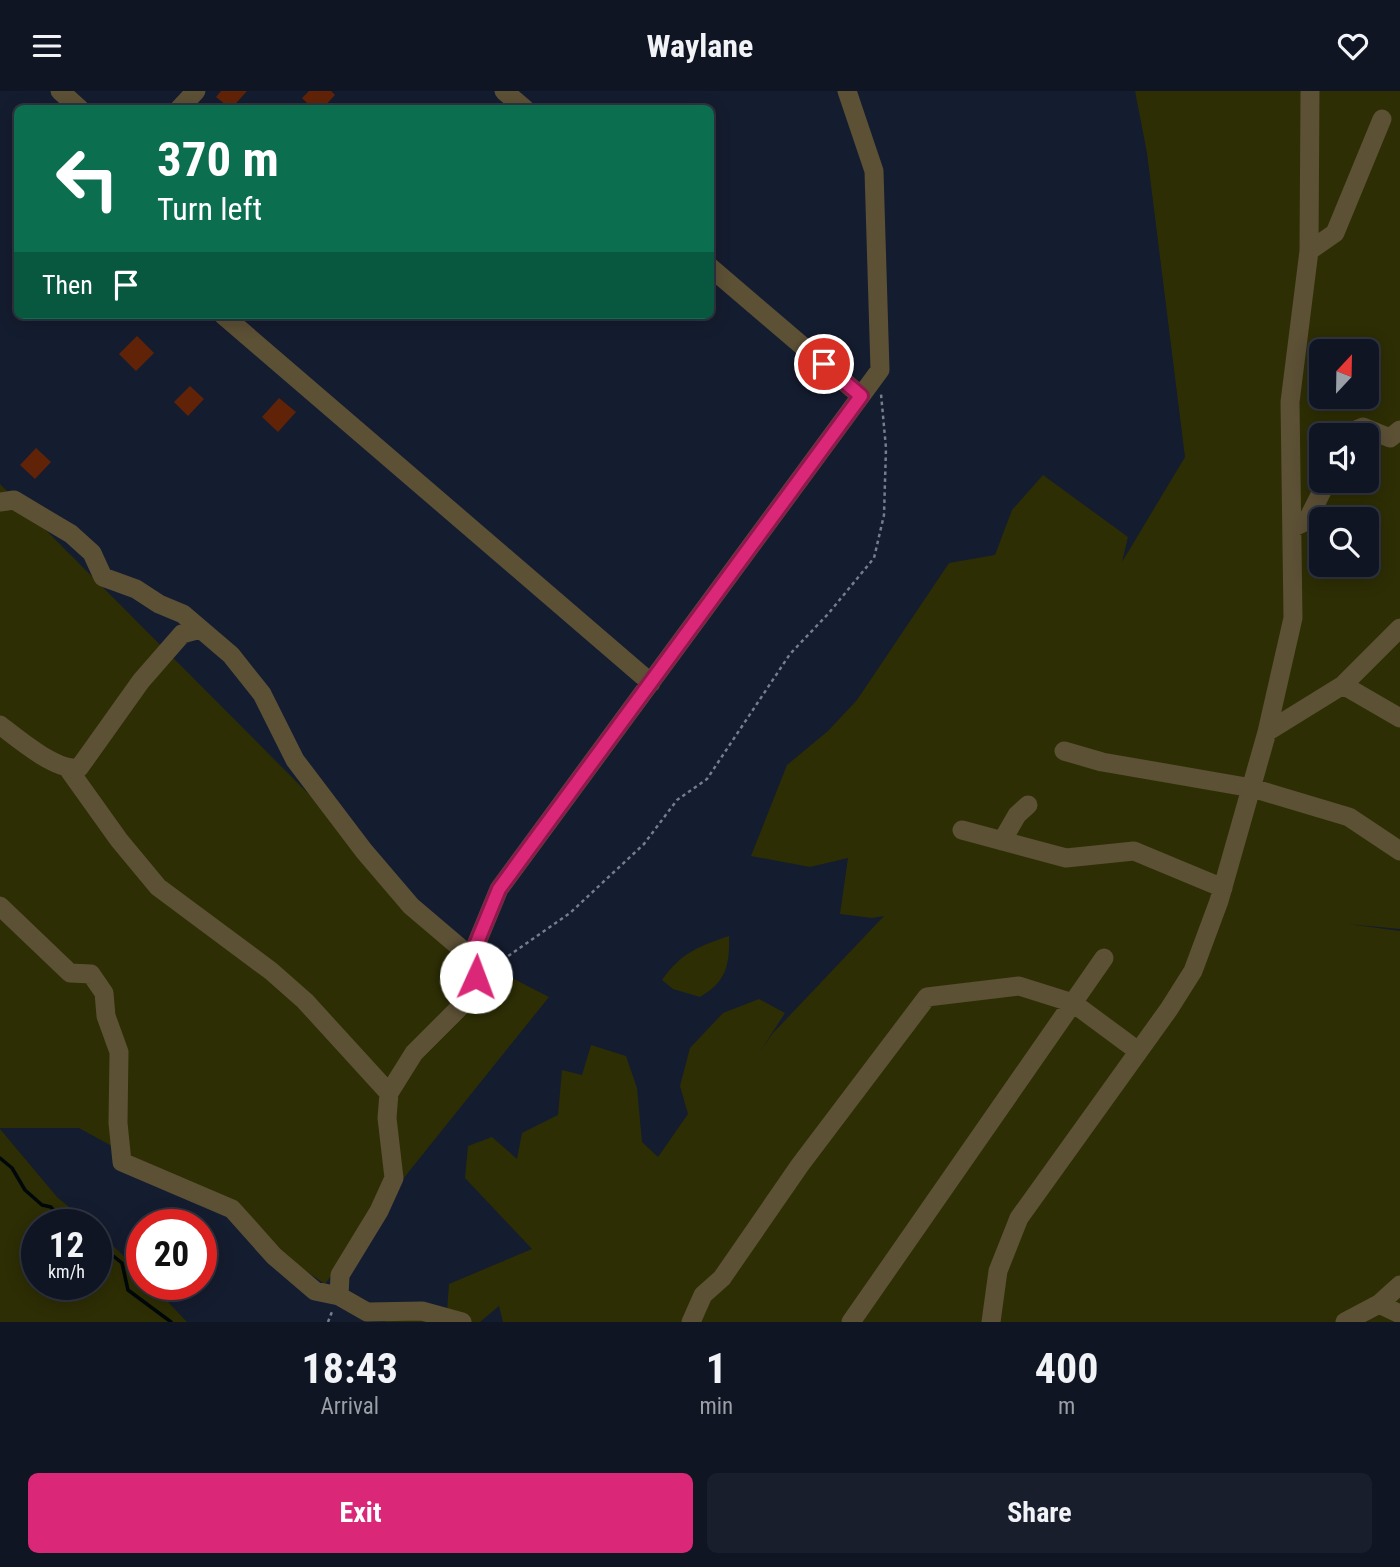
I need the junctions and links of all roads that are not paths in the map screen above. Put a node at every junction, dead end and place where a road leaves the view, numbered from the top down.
1 (60, 91) edge
2 (196, 91) edge
3 (504, 91) edge
4 (847, 91) edge
5 (1310, 91) edge
6 (76, 105) edge
7 (183, 105) edge
8 (520, 105) edge
9 (1382, 119) dead end
10 (1309, 251) junction
11 (714, 270) edge
12 (228, 319) edge
13 (861, 396) junction
14 (1400, 430) edge
15 (1379, 434) edge
16 (1321, 493) edge
17 (0, 502) edge
18 (1292, 528) junction
19 (1400, 628) edge
20 (200, 629) junction
21 (651, 683) junction
22 (1343, 685) junction
23 (1400, 718) edge
24 (0, 725) edge
25 (1267, 732) junction
26 (1064, 751) dead end
27 (69, 770) junction
28 (1252, 788) junction
29 (1028, 805) dead end
30 (962, 830) dead end
31 (1002, 841) junction
32 (1400, 851) edge
33 (1223, 888) junction
34 (0, 906) edge
35 (471, 957) junction
36 (1104, 958) dead end
37 (1073, 1003) junction
38 (1138, 1051) junction
39 (389, 1093) junction
40 (1400, 1285) edge
41 (339, 1296) junction
42 (1379, 1304) junction
43 (1400, 1314) edge
44 (990, 1321) edge
45 (461, 1322) edge
46 (691, 1322) edge
47 (851, 1322) edge
48 (1345, 1322) edge

1 - 6 street
2 - 7 street
3 - 8 street
4 - 13 street
5 - 10 street
9 - 10 street
10 - 18 street
11 - 13 street
12 - 21 street
13 - 21 street
14 - 15 street
16 - 18 street
17 - 20 street
18 - 25 street
19 - 22 street
20 - 27 street
20 - 35 street
21 - 35 street
22 - 23 street
22 - 25 street
24 - 27 street
25 - 28 street
26 - 28 street
27 - 39 street
28 - 32 street
28 - 33 street
29 - 31 street
30 - 31 street
31 - 33 street
33 - 38 street
34 - 41 street
35 - 39 street
36 - 37 street
37 - 38 street
37 - 46 street
37 - 47 street
38 - 44 street
39 - 41 street
40 - 42 street
41 - 45 street
42 - 43 street
42 - 48 street

